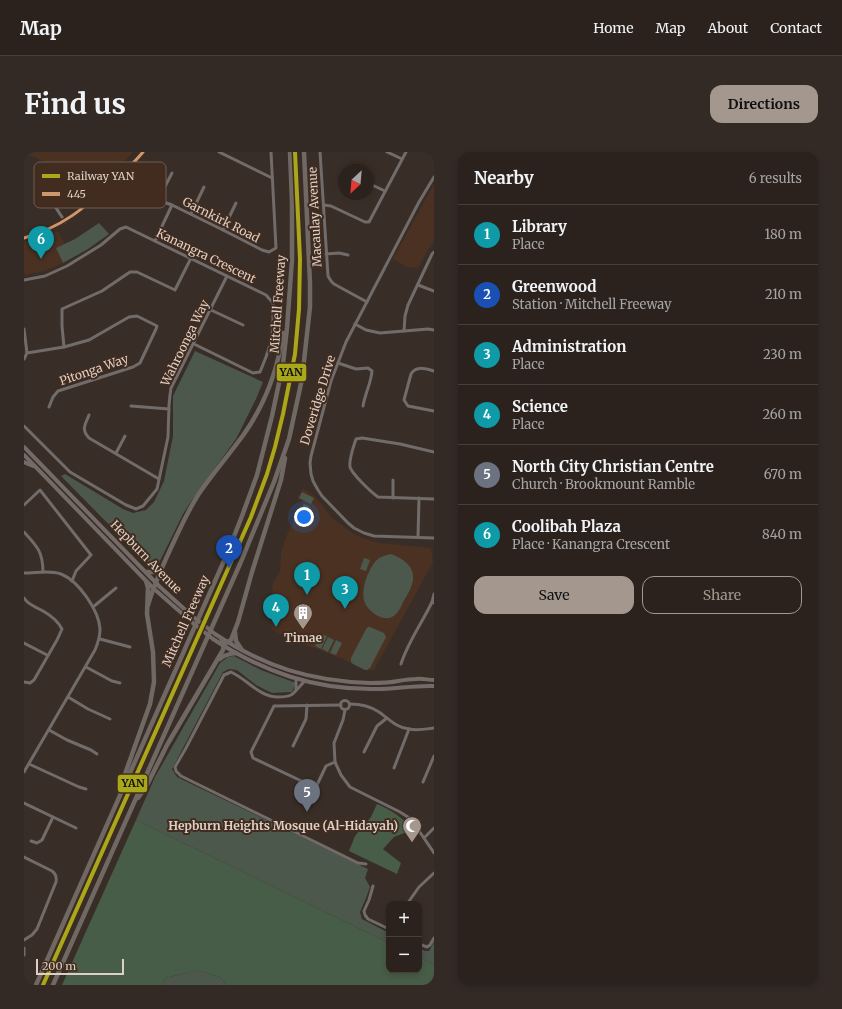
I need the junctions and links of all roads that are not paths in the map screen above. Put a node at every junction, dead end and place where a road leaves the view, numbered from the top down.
1 (140, 152) edge
2 (143, 152) edge
3 (219, 152) edge
4 (271, 152) edge
5 (290, 152) edge
6 (304, 152) edge
7 (320, 152) edge
8 (387, 152) edge
9 (406, 152) edge
10 (225, 153) edge
11 (402, 159) junction
12 (131, 162) edge
13 (133, 162) edge
14 (172, 173) dead end
15 (434, 177) edge
16 (272, 178) junction
17 (166, 185) edge
18 (374, 186) edge
19 (204, 187) dead end
20 (385, 192) junction
21 (166, 203) edge
22 (236, 203) dead end
23 (172, 205) junction
24 (324, 205) junction
25 (56, 208) edge
26 (80, 208) edge
27 (191, 214) junction
28 (64, 221) junction
29 (223, 230) junction
30 (24, 237) edge
31 (155, 241) junction
32 (434, 252) edge
33 (326, 254) junction
34 (348, 255) dead end
35 (191, 258) junction
36 (227, 276) junction
37 (24, 280) edge
38 (418, 285) junction
39 (434, 291) edge
40 (367, 302) junction
41 (211, 310) junction
42 (288, 312) junction
43 (355, 324) junction
44 (243, 325) dead end
45 (24, 329) edge
46 (434, 330) edge
47 (404, 331) junction
48 (194, 344) junction
49 (64, 347) junction
50 (27, 353) junction
51 (24, 359) edge
52 (338, 363) junction
53 (434, 371) edge
54 (131, 406) dead end
55 (363, 406) dead end
56 (49, 407) dead end
57 (169, 409) junction
58 (434, 411) edge
59 (89, 415) dead end
60 (24, 426) edge
61 (125, 436) dead end
62 (289, 439) junction
63 (25, 451) edge
64 (434, 452) edge
65 (116, 453) junction
66 (24, 462) edge
67 (38, 469) junction
68 (159, 479) junction
69 (393, 480) dead end
70 (393, 498) junction
71 (419, 498) junction
72 (434, 499) edge
73 (24, 505) edge
74 (85, 509) junction
75 (94, 527) junction
76 (24, 532) edge
77 (418, 537) junction
78 (434, 538) edge
79 (161, 569) junction
80 (43, 572) junction
81 (146, 572) junction
82 (24, 573) edge
83 (72, 581) junction
84 (146, 581) junction
85 (156, 582) junction
86 (116, 588) dead end
87 (153, 588) junction
88 (434, 594) edge
89 (24, 598) edge
90 (433, 603) edge
91 (148, 605) junction
92 (93, 607) junction
93 (235, 630) junction
94 (221, 638) joint
95 (100, 639) junction
96 (24, 643) edge
97 (224, 644) junction
98 (130, 647) dead end
99 (242, 650) junction
100 (236, 653) junction
101 (47, 655) junction
102 (401, 664) dead end
103 (214, 666) junction
104 (86, 667) junction
105 (296, 679) junction
106 (434, 680) edge
107 (304, 681) junction
108 (24, 682) edge
109 (120, 683) dead end
110 (434, 686) edge
111 (296, 690) junction
112 (68, 697) junction
113 (341, 704) junction
114 (350, 704) junction
115 (307, 706) junction
116 (345, 710) junction
117 (386, 718) junction
118 (110, 719) dead end
119 (434, 728) edge
120 (409, 729) junction
121 (49, 730) junction
122 (293, 746) dead end
123 (364, 752) dead end
124 (98, 754) dead end
125 (434, 756) edge
126 (334, 762) junction
127 (29, 764) junction
128 (394, 768) dead end
129 (24, 772) edge
130 (423, 782) dead end
131 (86, 789) dead end
132 (24, 803) edge
133 (129, 811) junction
134 (53, 817) junction
135 (110, 818) junction
136 (76, 828) dead end
137 (434, 828) edge
138 (424, 838) junction
139 (31, 841) dead end
140 (434, 853) edge
141 (24, 857) edge
142 (366, 864) dead end
143 (434, 874) edge
144 (373, 886) dead end
145 (409, 901) edge
146 (386, 927) edge
147 (434, 938) edge
148 (24, 940) edge
149 (422, 945) edge
150 (24, 948) edge
151 (24, 955) edge
152 (36, 985) edge
153 (53, 985) edge

1 - 12 main road
2 - 13 main road
3 - 10 street
4 - 16 street
5 - 42 highway, Mitchell Freeway
6 - 62 highway
7 - 24 street, Macaulay Avenue
8 - 11 street
9 - 11 street
10 - 16 street
11 - 20 street
14 - 17 street
15 - 40 street, Doveridge Drive
16 - 29 street, Garnkirk Road
18 - 20 street
19 - 27 street
20 - 24 street
21 - 23 street, Garnkirk Road
22 - 29 street
23 - 27 street, Garnkirk Road
23 - 31 street
24 - 33 street, Macaulay Avenue
25 - 28 street
26 - 28 main road
27 - 29 street, Garnkirk Road
28 - 30 main road
31 - 35 street, Kanangra Crescent
31 - 37 street, Kanangra Crescent
32 - 38 street
33 - 34 street
33 - 40 street, Macaulay Avenue
35 - 36 street, Kanangra Crescent
35 - 49 street
36 - 41 street, Wahroonga Way
36 - 48 street, Kanangra Crescent
38 - 39 street
38 - 47 street
40 - 43 street, Doveridge Drive
41 - 44 street
41 - 48 street, Wahroonga Way
42 - 79 highway
42 - 135 highway, Mitchell Freeway
43 - 47 street
43 - 52 street, Doveridge Drive
45 - 50 street
46 - 47 street
48 - 57 street, Wahroonga Way
49 - 50 street, Pitonga Way
49 - 56 street, Pitonga Way
50 - 51 street
52 - 55 street
52 - 77 street, Doveridge Drive
53 - 58 street
54 - 57 street
57 - 68 street, Wahroonga Way
59 - 65 street
60 - 68 street, Wahroonga Way
61 - 65 street
62 - 93 highway
62 - 133 highway
63 - 67 main road, Hepburn Avenue
63 - 74 main road, Hepburn Avenue
64 - 70 street
65 - 68 street
66 - 67 main road
67 - 75 main road, Hepburn Avenue
69 - 70 street
70 - 71 street
71 - 72 street
71 - 77 street
73 - 83 street
74 - 75 main road
74 - 81 main road, Hepburn Avenue
75 - 84 main road, Hepburn Avenue
76 - 80 street
77 - 78 street, Doveridge Drive
79 - 81 highway
79 - 85 highway
80 - 82 street
80 - 83 street
81 - 85 main road, Hepburn Avenue
83 - 92 street
84 - 87 main road, Hepburn Avenue
84 - 91 highway
85 - 87 highway
85 - 94 main road, Hepburn Avenue, bridge
86 - 92 street
87 - 91 highway
87 - 97 main road, Hepburn Avenue, bridge
88 - 90 street
89 - 101 street
90 - 102 street
91 - 135 highway
92 - 95 street
93 - 97 highway
93 - 99 highway
94 - 97 highway
95 - 98 street
95 - 104 street
96 - 101 street
97 - 99 main road, Hepburn Avenue
97 - 100 main road, Hepburn Avenue
97 - 103 highway
99 - 106 main road, Hepburn Avenue
100 - 103 highway
100 - 105 main road, Hepburn Avenue
101 - 108 street
103 - 133 highway
104 - 109 street
104 - 112 street
105 - 107 main road, Hepburn Avenue
105 - 111 street
107 - 110 main road, Hepburn Avenue
107 - 111 street
111 - 142 street
112 - 118 street
112 - 121 street
113 - 114 street
113 - 115 street
113 - 116 street
114 - 116 street
114 - 117 street
115 - 122 street
115 - 126 street
116 - 126 street
117 - 120 street
117 - 123 street
119 - 120 street
120 - 128 street
121 - 124 street
121 - 127 street
125 - 130 street
126 - 138 street
127 - 129 street
127 - 131 street
132 - 134 street
133 - 153 highway
134 - 136 street
134 - 139 street
135 - 152 highway, Mitchell Freeway
137 - 138 street
138 - 140 street
141 - 148 street
143 - 145 street
144 - 146 street
147 - 149 street
150 - 151 street

